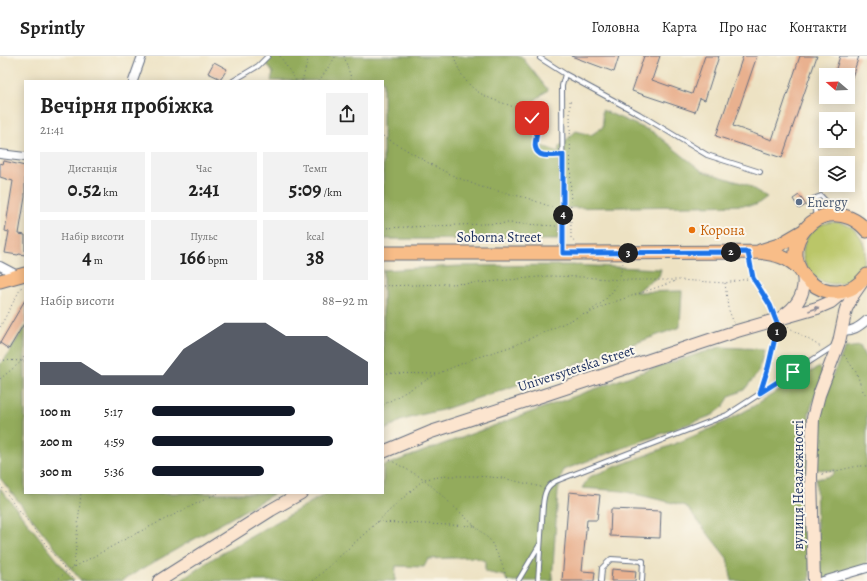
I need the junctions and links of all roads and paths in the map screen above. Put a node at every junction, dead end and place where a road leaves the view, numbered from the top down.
1 (142, 56) edge
2 (268, 56) edge
3 (280, 56) edge
4 (309, 56) edge
5 (336, 56) edge
6 (344, 56) edge
7 (454, 56) edge
8 (540, 58) dead end
9 (565, 74) junction
10 (133, 80) edge
11 (235, 80) edge
12 (295, 80) edge
13 (302, 80) edge
14 (320, 80) edge
15 (352, 80) edge
16 (570, 102) dead end
17 (384, 137) edge
18 (0, 154) edge
19 (563, 155) junction
20 (24, 157) edge
21 (760, 172) dead end
22 (563, 211) junction
23 (867, 215) edge
24 (843, 216) junction
25 (812, 222) junction
26 (563, 226) junction
27 (384, 228) edge
28 (803, 231) junction
29 (867, 231) edge
30 (577, 243) dead end
31 (753, 252) junction
32 (384, 253) edge
33 (563, 253) junction
34 (625, 253) junction
35 (0, 266) edge
36 (801, 272) junction
37 (23, 277) edge
38 (753, 278) junction
39 (864, 278) edge
40 (619, 280) junction
41 (678, 280) junction
42 (0, 281) edge
43 (725, 283) junction
44 (813, 285) junction
45 (384, 286) edge
46 (844, 291) junction
47 (831, 302) junction
48 (579, 317) junction
49 (867, 320) edge
50 (781, 321) junction
51 (0, 327) edge
52 (737, 331) junction
53 (841, 332) junction
54 (827, 350) junction
55 (24, 357) edge
56 (0, 360) edge
57 (22, 361) junction
58 (384, 373) edge
59 (438, 374) junction
60 (0, 379) edge
61 (760, 393) junction
62 (867, 396) edge
63 (384, 404) edge
64 (386, 456) edge
65 (867, 466) edge
66 (811, 477) junction
67 (424, 479) junction
68 (0, 484) edge
69 (546, 489) junction
70 (82, 494) edge
71 (216, 494) edge
72 (299, 494) edge
73 (377, 522) junction
74 (474, 526) junction
75 (541, 543) junction
76 (74, 568) junction
77 (867, 568) edge
78 (67, 571) junction
79 (815, 580) edge
80 (56, 581) edge
81 (74, 581) edge
82 (159, 581) edge
83 (313, 581) edge
84 (508, 581) edge
85 (518, 581) edge
86 (538, 581) edge
87 (601, 581) edge
88 (642, 581) edge

1 - 10 street
2 - 11 lane
3 - 12 path
4 - 13 path
5 - 14 path
6 - 15 path
7 - 19 path
8 - 9 lane
9 - 19 lane
9 - 21 lane
16 - 30 path
17 - 22 path
18 - 20 street
19 - 22 lane
22 - 26 lane
23 - 24 main road
24 - 25 main road
24 - 25 lane
24 - 29 main road
25 - 28 main road
26 - 27 path
26 - 33 lane
28 - 31 main road, Soborna Street
28 - 36 main road
31 - 34 main road, Soborna Street
31 - 36 main road, Soborna Street
31 - 38 path
32 - 33 main road, Soborna Street
33 - 34 main road, Soborna Street
34 - 40 path
35 - 37 street
36 - 44 main road, Soborna Street
36 - 50 main road, Universytetska Street
37 - 42 main road
37 - 51 path
38 - 43 path
38 - 50 path
39 - 46 main road
39 - 53 main road, вулиця Незалежності
40 - 41 path
40 - 45 path
40 - 48 path
41 - 43 path
41 - 48 path
43 - 52 path
44 - 46 main road
44 - 47 main road
46 - 47 main road, Universytetska Street
50 -> 47 main road, Universytetska Street
47 - 53 main road
48 - 59 path
49 - 53 street
50 - 52 main road, Universytetska Street
50 - 54 path
50 - 61 path
52 - 64 main road, Universytetska Street
53 - 54 lane
53 - 62 path
53 - 66 main road, вулиця Незалежності
54 - 61 lane
55 - 57 path
56 - 57 path
57 - 60 path
58 - 59 path
59 - 63 path
61 - 69 lane
64 - 67 path
65 - 66 path
66 - 79 main road, вулиця Незалежності
67 - 69 path
67 - 73 path
67 - 74 path
68 - 78 path
69 - 75 lane
70 - 76 path
71 - 76 path
72 - 82 main road
73 - 74 path
73 - 83 path
74 - 84 path
75 - 85 lane
75 - 86 lane
76 - 78 path
77 - 79 street
78 - 80 path
78 - 81 path
87 - 88 lane

